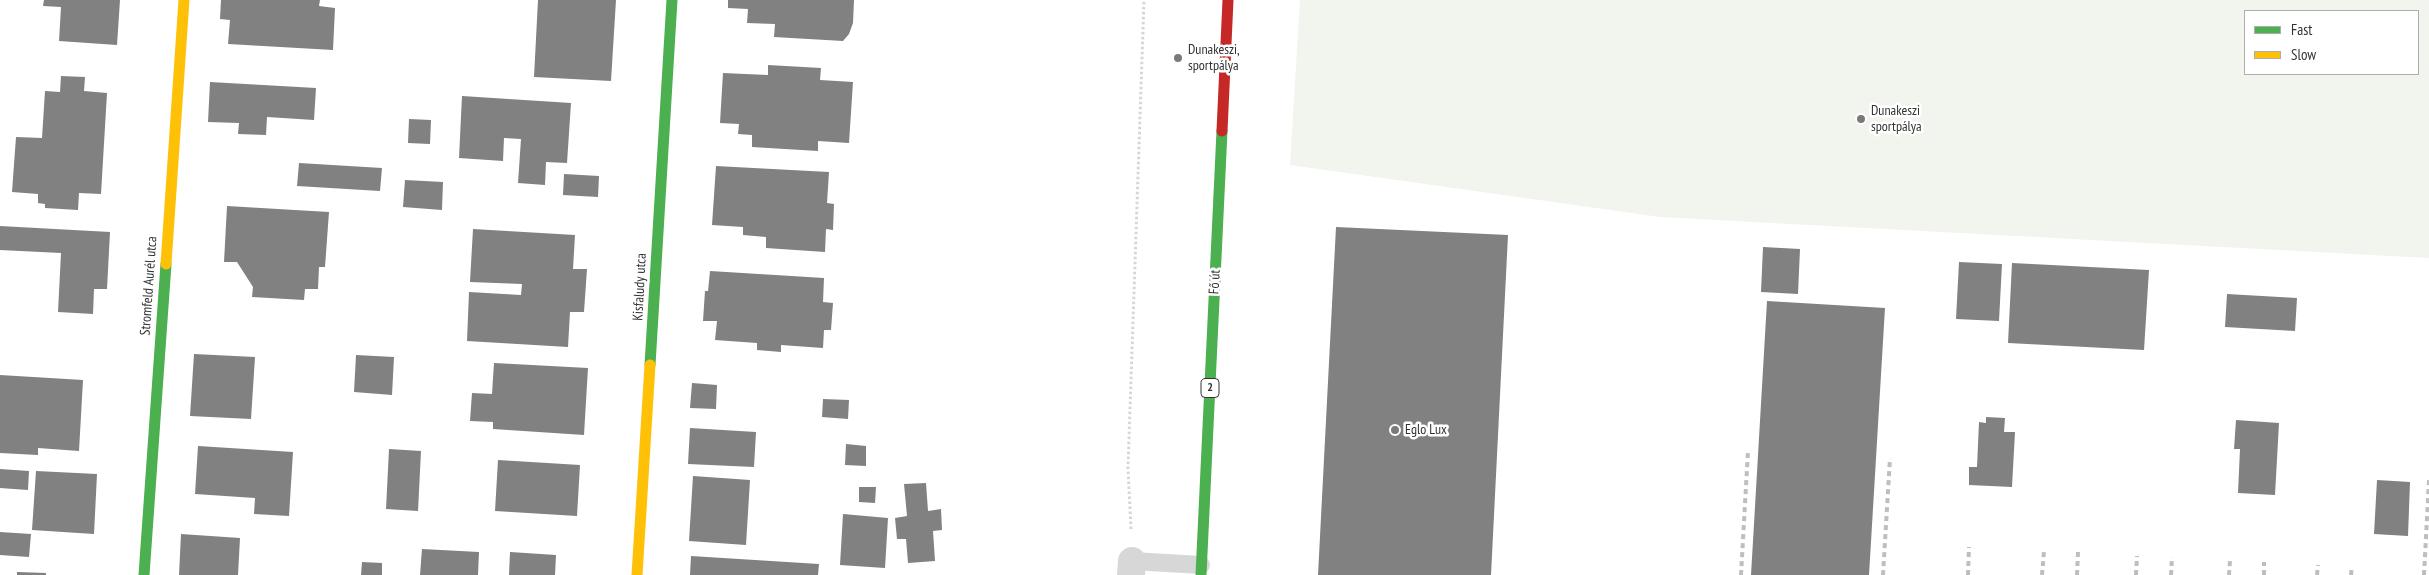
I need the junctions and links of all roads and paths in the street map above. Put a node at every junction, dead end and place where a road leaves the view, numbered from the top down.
1 (184, 0) edge
2 (672, 0) edge
3 (1144, 0) edge
4 (1228, 0) edge
5 (1132, 568) edge
6 (1201, 570) edge
7 (144, 575) edge
8 (637, 575) edge

1 - 7 street, Stromfeld Aurél utca
2 - 8 street, Kisfaludy utca
3 - 5 path
4 - 6 street, Fő út / 2
5 - 6 lane, Fő út

